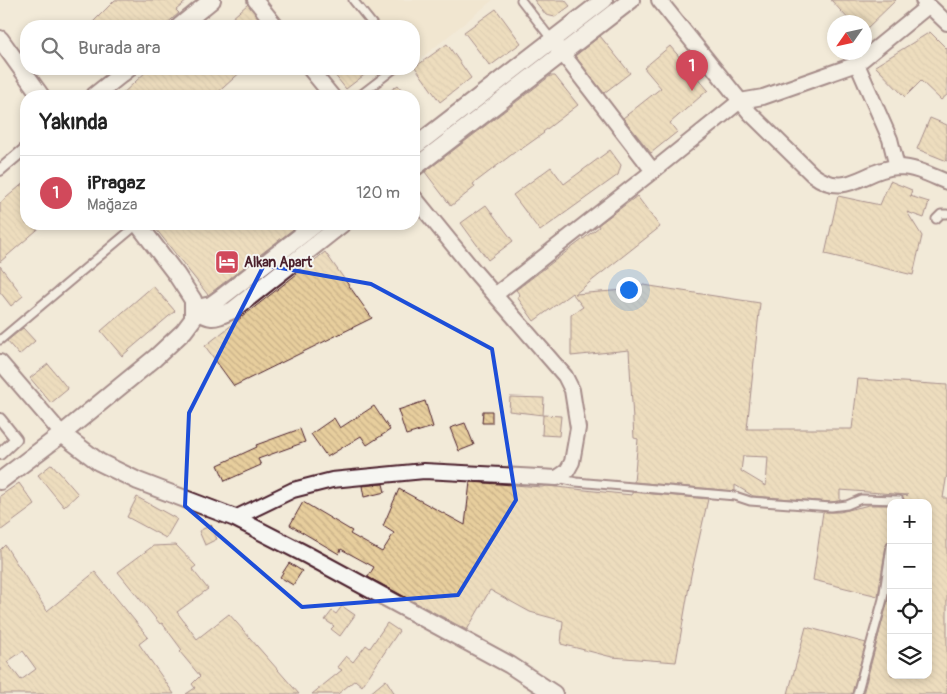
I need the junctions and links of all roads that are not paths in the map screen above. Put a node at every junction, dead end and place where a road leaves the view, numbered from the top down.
1 (212, 0) edge
2 (255, 0) edge
3 (353, 0) edge
4 (521, 0) edge
5 (604, 0) edge
6 (631, 0) edge
7 (659, 0) edge
8 (925, 3) edge
9 (187, 20) edge
10 (271, 20) edge
11 (369, 20) edge
12 (947, 23) edge
13 (0, 39) edge
14 (552, 40) junction
15 (562, 54) junction
16 (857, 64) junction
17 (20, 67) edge
18 (26, 75) edge
19 (120, 75) edge
20 (315, 75) edge
21 (386, 75) edge
22 (37, 90) edge
23 (102, 90) edge
24 (327, 90) edge
25 (368, 90) edge
26 (740, 101) junction
27 (420, 142) edge
28 (20, 153) edge
29 (420, 163) edge
30 (897, 167) junction
31 (0, 170) edge
32 (653, 171) junction
33 (947, 182) edge
34 (420, 204) edge
35 (947, 214) edge
36 (936, 218) dead end
37 (131, 230) edge
38 (143, 230) edge
39 (308, 230) edge
40 (334, 230) edge
41 (495, 295) junction
42 (193, 309) junction
43 (0, 340) edge
44 (0, 362) edge
45 (0, 419) edge
46 (62, 434) junction
47 (0, 454) edge
48 (557, 478) junction
49 (0, 481) edge
50 (887, 500) edge
51 (235, 518) junction
52 (887, 572) edge
53 (554, 694) edge
54 (856, 694) edge

1 - 9 street
2 - 10 street
3 - 11 lane
4 - 14 lane
5 - 14 street
6 - 15 street
7 - 26 street
8 - 12 street
8 - 16 street
13 - 17 street
14 - 15 street
14 - 27 street
15 - 29 street
15 - 32 street
16 - 26 street
16 - 30 street
18 - 22 street
19 - 23 street
20 - 24 street
21 - 25 lane
26 - 30 street
26 - 32 street
28 - 31 street
30 - 33 street
32 - 41 street
34 - 41 street
35 - 36 lane
37 - 43 lane
38 - 42 street
39 - 42 street
40 - 42 street
41 - 48 street
42 - 46 street
44 - 46 street
45 - 47 street
46 - 49 street
46 - 51 street
48 - 50 lane
48 - 51 street
51 - 53 street
52 - 54 lane

